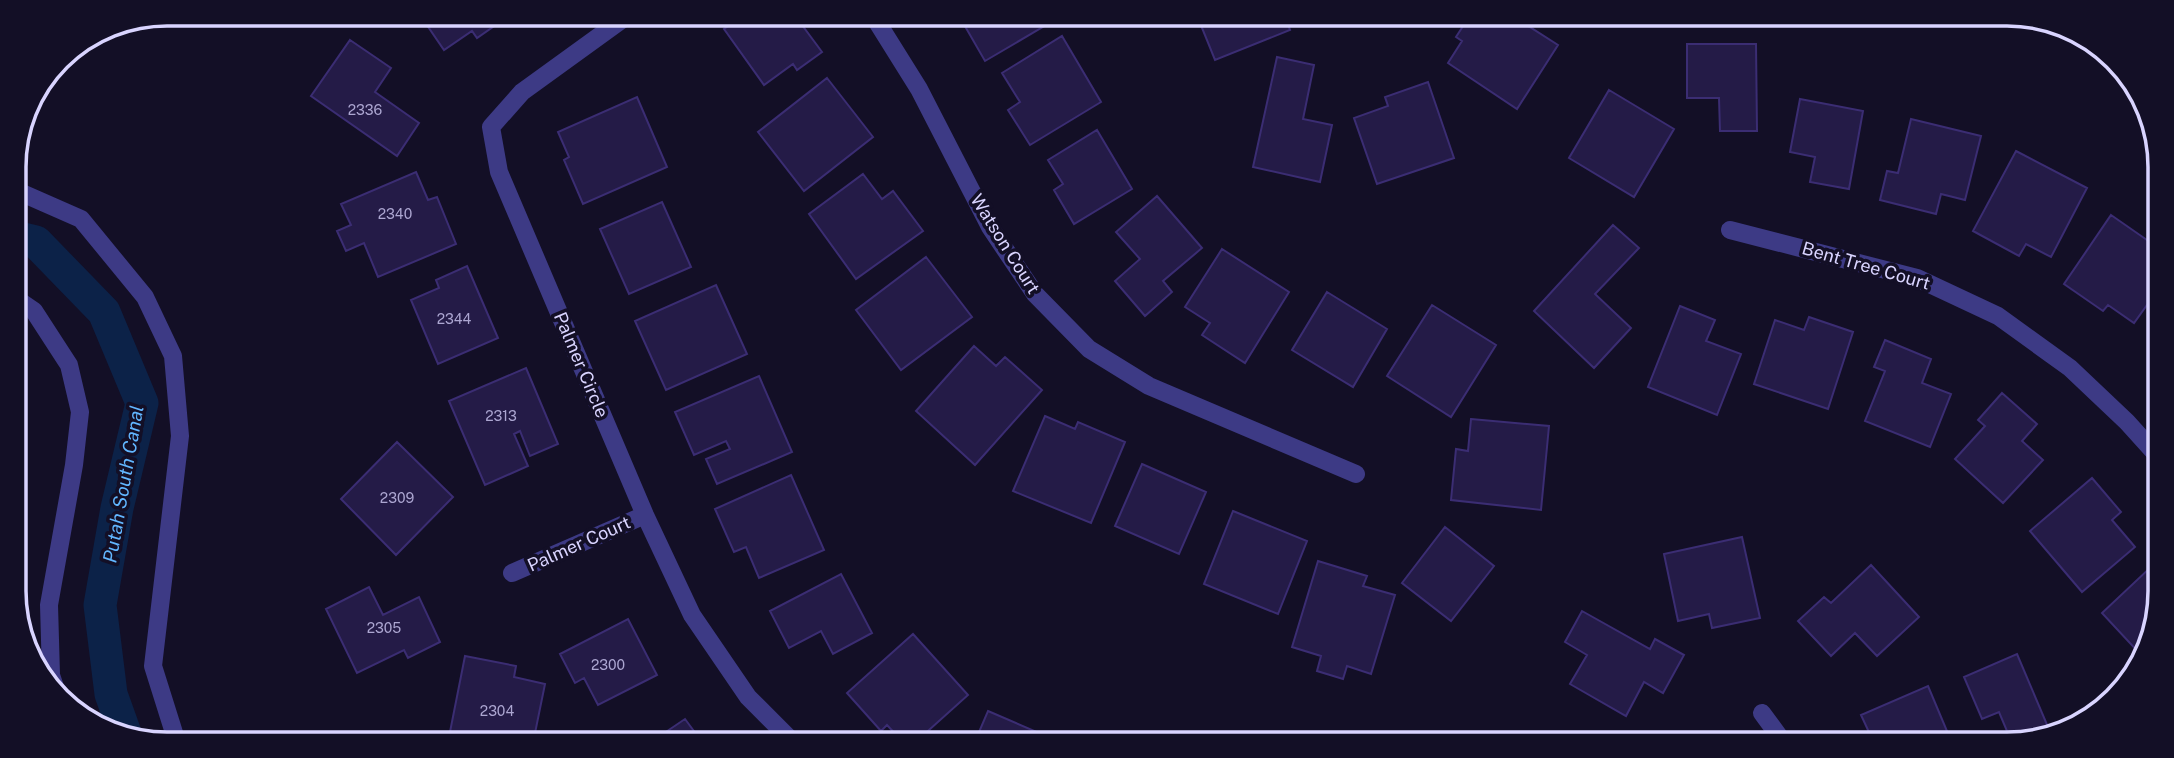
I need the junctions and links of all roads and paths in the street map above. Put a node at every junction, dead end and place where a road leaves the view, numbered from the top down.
1 (613, 26) edge
2 (880, 26) edge
3 (27, 195) edge
4 (1730, 230) dead end
5 (27, 306) edge
6 (2148, 446) edge
7 (1356, 474) dead end
8 (645, 515) junction
9 (512, 573) dead end
10 (51, 670) edge
11 (1762, 713) dead end
12 (1775, 731) edge
13 (174, 732) edge
14 (783, 732) edge

1 - 8 street, Palmer Circle
2 - 7 street, Watson Court
3 - 13 street
4 - 6 street, Bent Tree Court
5 - 10 street
8 - 9 street, Palmer Court
8 - 14 street, Palmer Circle
11 - 12 street

